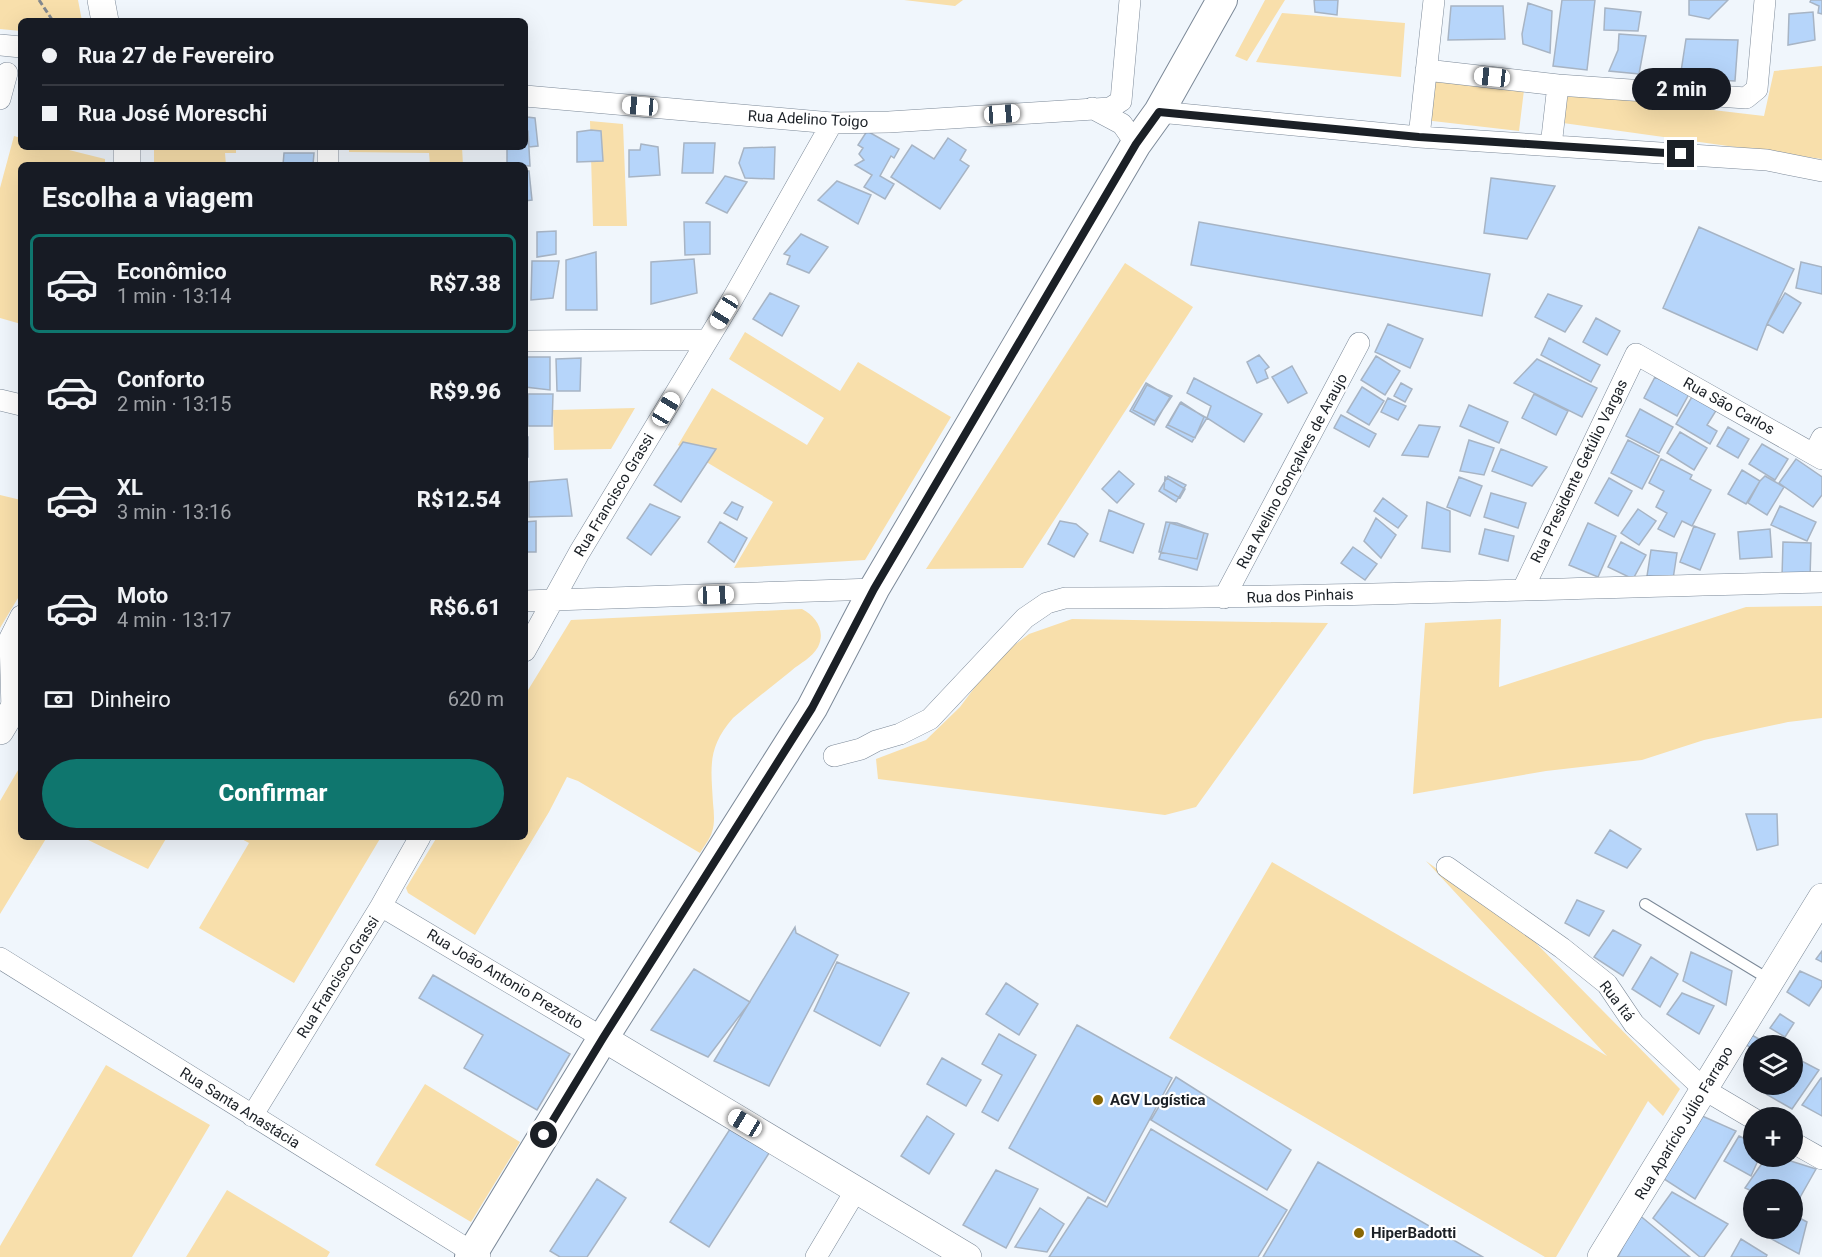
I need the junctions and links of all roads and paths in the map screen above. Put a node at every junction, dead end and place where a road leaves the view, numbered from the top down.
1 (39, 0) edge
2 (101, 0) edge
3 (1130, 0) edge
4 (1222, 0) edge
5 (1434, 0) edge
6 (1765, 0) edge
7 (51, 18) edge
8 (104, 18) edge
9 (0, 45) edge
10 (18, 47) edge
11 (1426, 70) junction
12 (7, 73) dead end
13 (1558, 84) junction
14 (528, 96) edge
15 (0, 99) edge
16 (1092, 108) junction
17 (1159, 112) junction
18 (832, 123) junction
19 (1419, 137) junction
20 (1136, 144) junction
21 (1551, 146) junction
22 (1822, 171) edge
23 (707, 340) junction
24 (528, 341) edge
25 (1359, 343) dead end
26 (1636, 354) joint
27 (0, 400) edge
28 (18, 404) edge
29 (1819, 450) edge
30 (1822, 582) edge
31 (874, 589) junction
32 (1523, 589) junction
33 (1224, 598) junction
34 (554, 600) junction
35 (528, 601) edge
36 (18, 622) edge
37 (528, 646) edge
38 (11, 713) edge
39 (834, 756) dead end
40 (418, 840) edge
41 (1447, 867) dead end
42 (1822, 897) edge
43 (1645, 903) dead end
44 (381, 906) junction
45 (0, 958) edge
46 (1770, 980) junction
47 (603, 1038) junction
48 (1705, 1090) junction
49 (1743, 1112) edge
50 (252, 1116) junction
51 (1803, 1148) edge
52 (1822, 1159) edge
53 (856, 1190) junction
54 (474, 1255) edge
55 (816, 1257) edge
56 (968, 1257) edge
57 (1601, 1257) edge

1 - 7 path
2 - 8 street
3 - 16 street, Rua Adelino Toigo
4 - 17 main road
5 - 11 street
6 - 13 street
9 - 10 street
11 - 13 street
11 - 19 street
12 - 15 street
13 - 21 street
14 - 18 street, Rua Adelino Toigo
16 - 18 street, Rua Adelino Toigo
16 - 20 street
17 - 19 street
17 - 20 main road
18 - 23 street, Rua Francisco Grassi
19 - 21 street
20 - 31 main road
21 - 22 street
23 - 24 street
23 - 34 street, Rua Francisco Grassi
25 - 33 street, Rua Avelino Gonçalves de Araujo
26 - 29 street, Rua São Carlos
26 - 32 street, Rua Presidente Getúlio Vargas
27 - 28 street
30 - 32 street, Rua dos Pinhais
31 - 34 street
31 - 47 main road
32 - 33 street, Rua dos Pinhais
33 - 39 street, Rua dos Pinhais
34 - 35 street
34 - 37 street, Rua Francisco Grassi
36 - 38 street
40 - 44 street, Rua Francisco Grassi
41 - 48 street, Rua Itá
42 - 46 street, Rua Aparício Júlio Farrapo
43 - 46 lane
44 - 47 street, Rua João Antonio Prezotto
44 - 50 street, Rua Francisco Grassi
45 - 50 street, Rua Santa Anastácia
46 - 48 street, Rua Aparício Júlio Farrapo
47 - 53 street, Rua João Antonio Prezotto
47 - 54 main road
48 - 49 street, Rua Itá
48 - 57 street, Rua Aparício Júlio Farrapo
50 - 54 street, Rua Santa Anastácia
51 - 52 street
53 - 55 street
53 - 56 street, Rua João Antonio Prezotto

